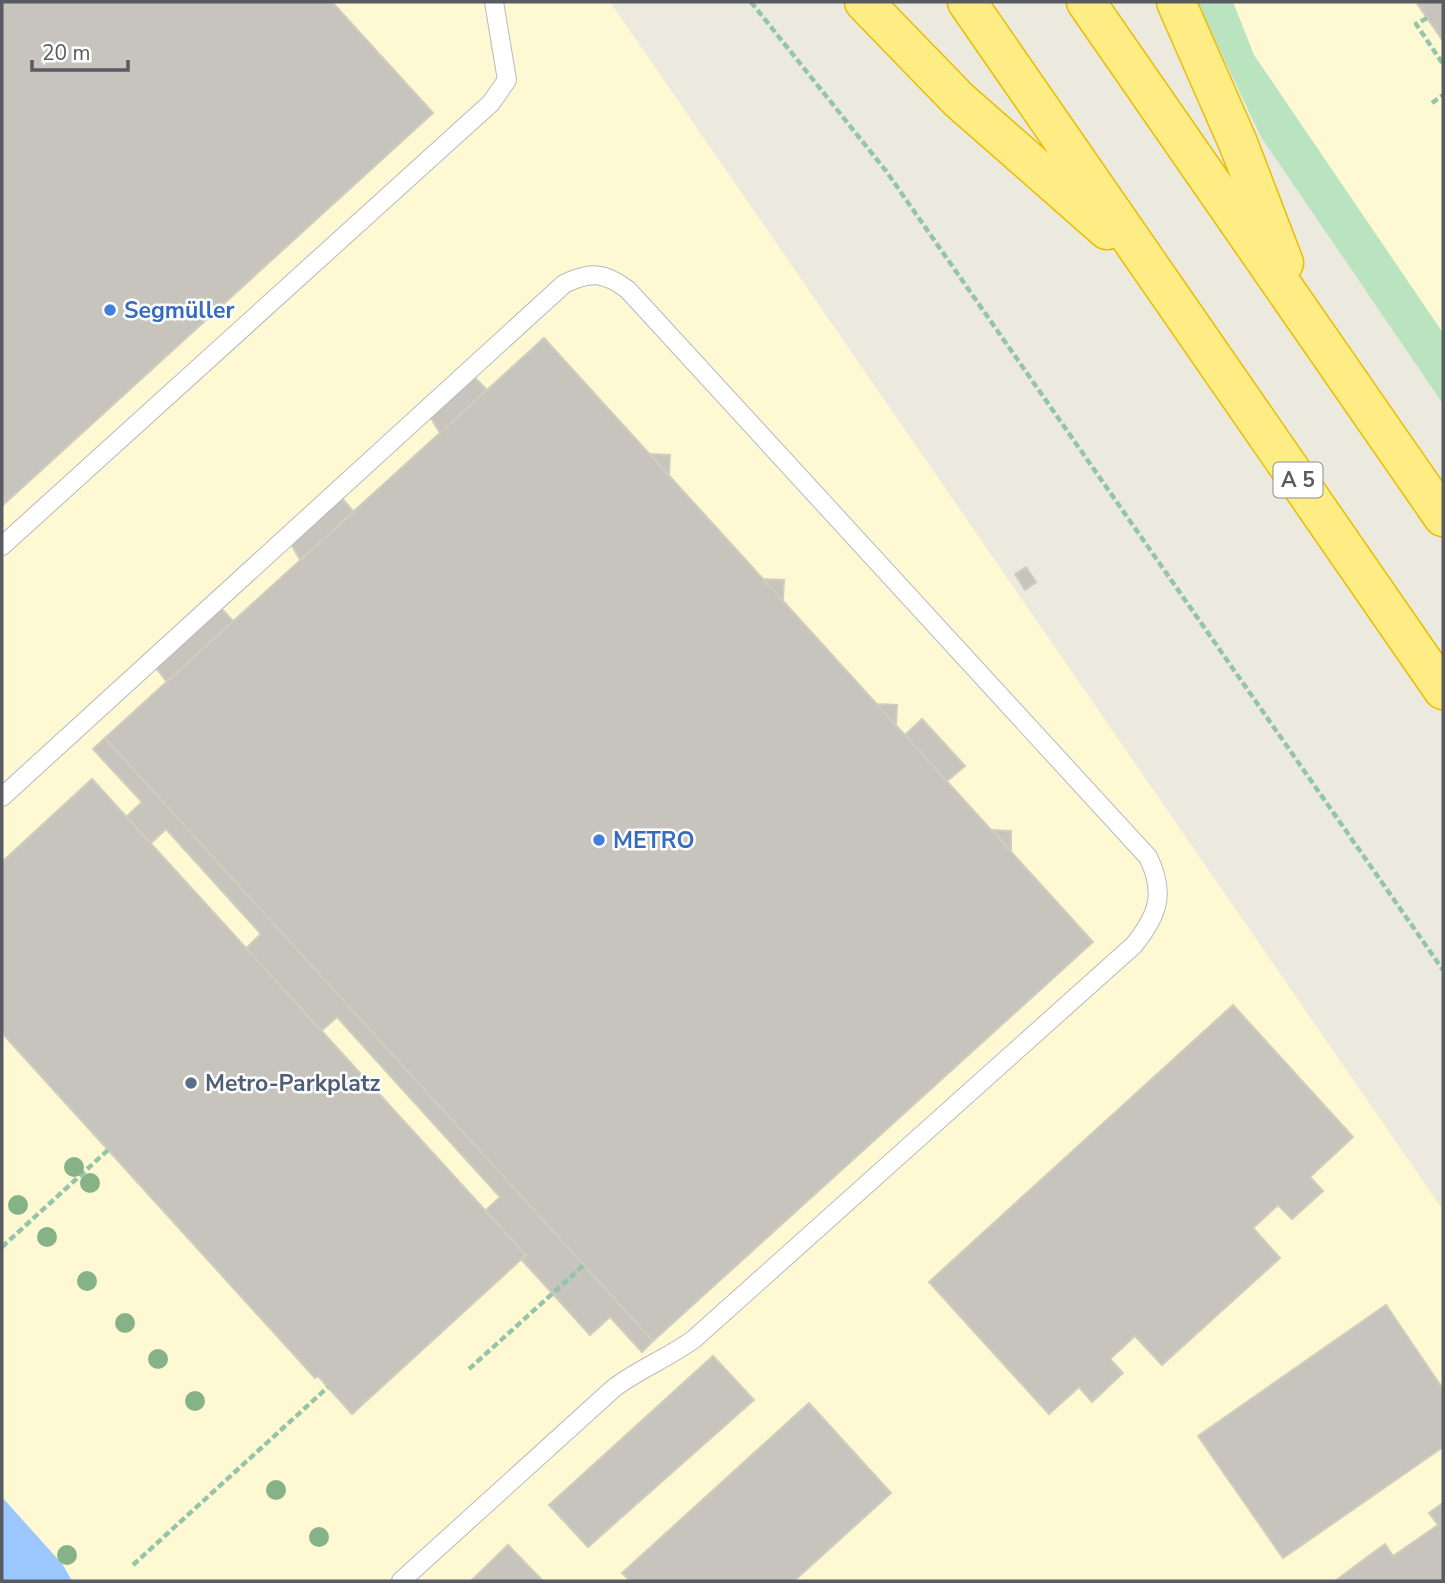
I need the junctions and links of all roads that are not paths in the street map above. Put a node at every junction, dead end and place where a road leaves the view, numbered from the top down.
1 (494, 2) edge
2 (864, 2) edge
3 (967, 2) edge
4 (1086, 2) edge
5 (1177, 2) edge
6 (1153, 271) junction
7 (1304, 318) junction
8 (1443, 517) edge
9 (2, 546) edge
10 (1443, 690) edge
11 (2, 797) edge
12 (401, 1581) edge

1 - 9 lane
2 - 6 highway
3 - 6 highway, A 5
4 - 7 highway
5 - 7 highway
6 - 10 highway, A 5
7 - 8 highway
11 - 12 lane

